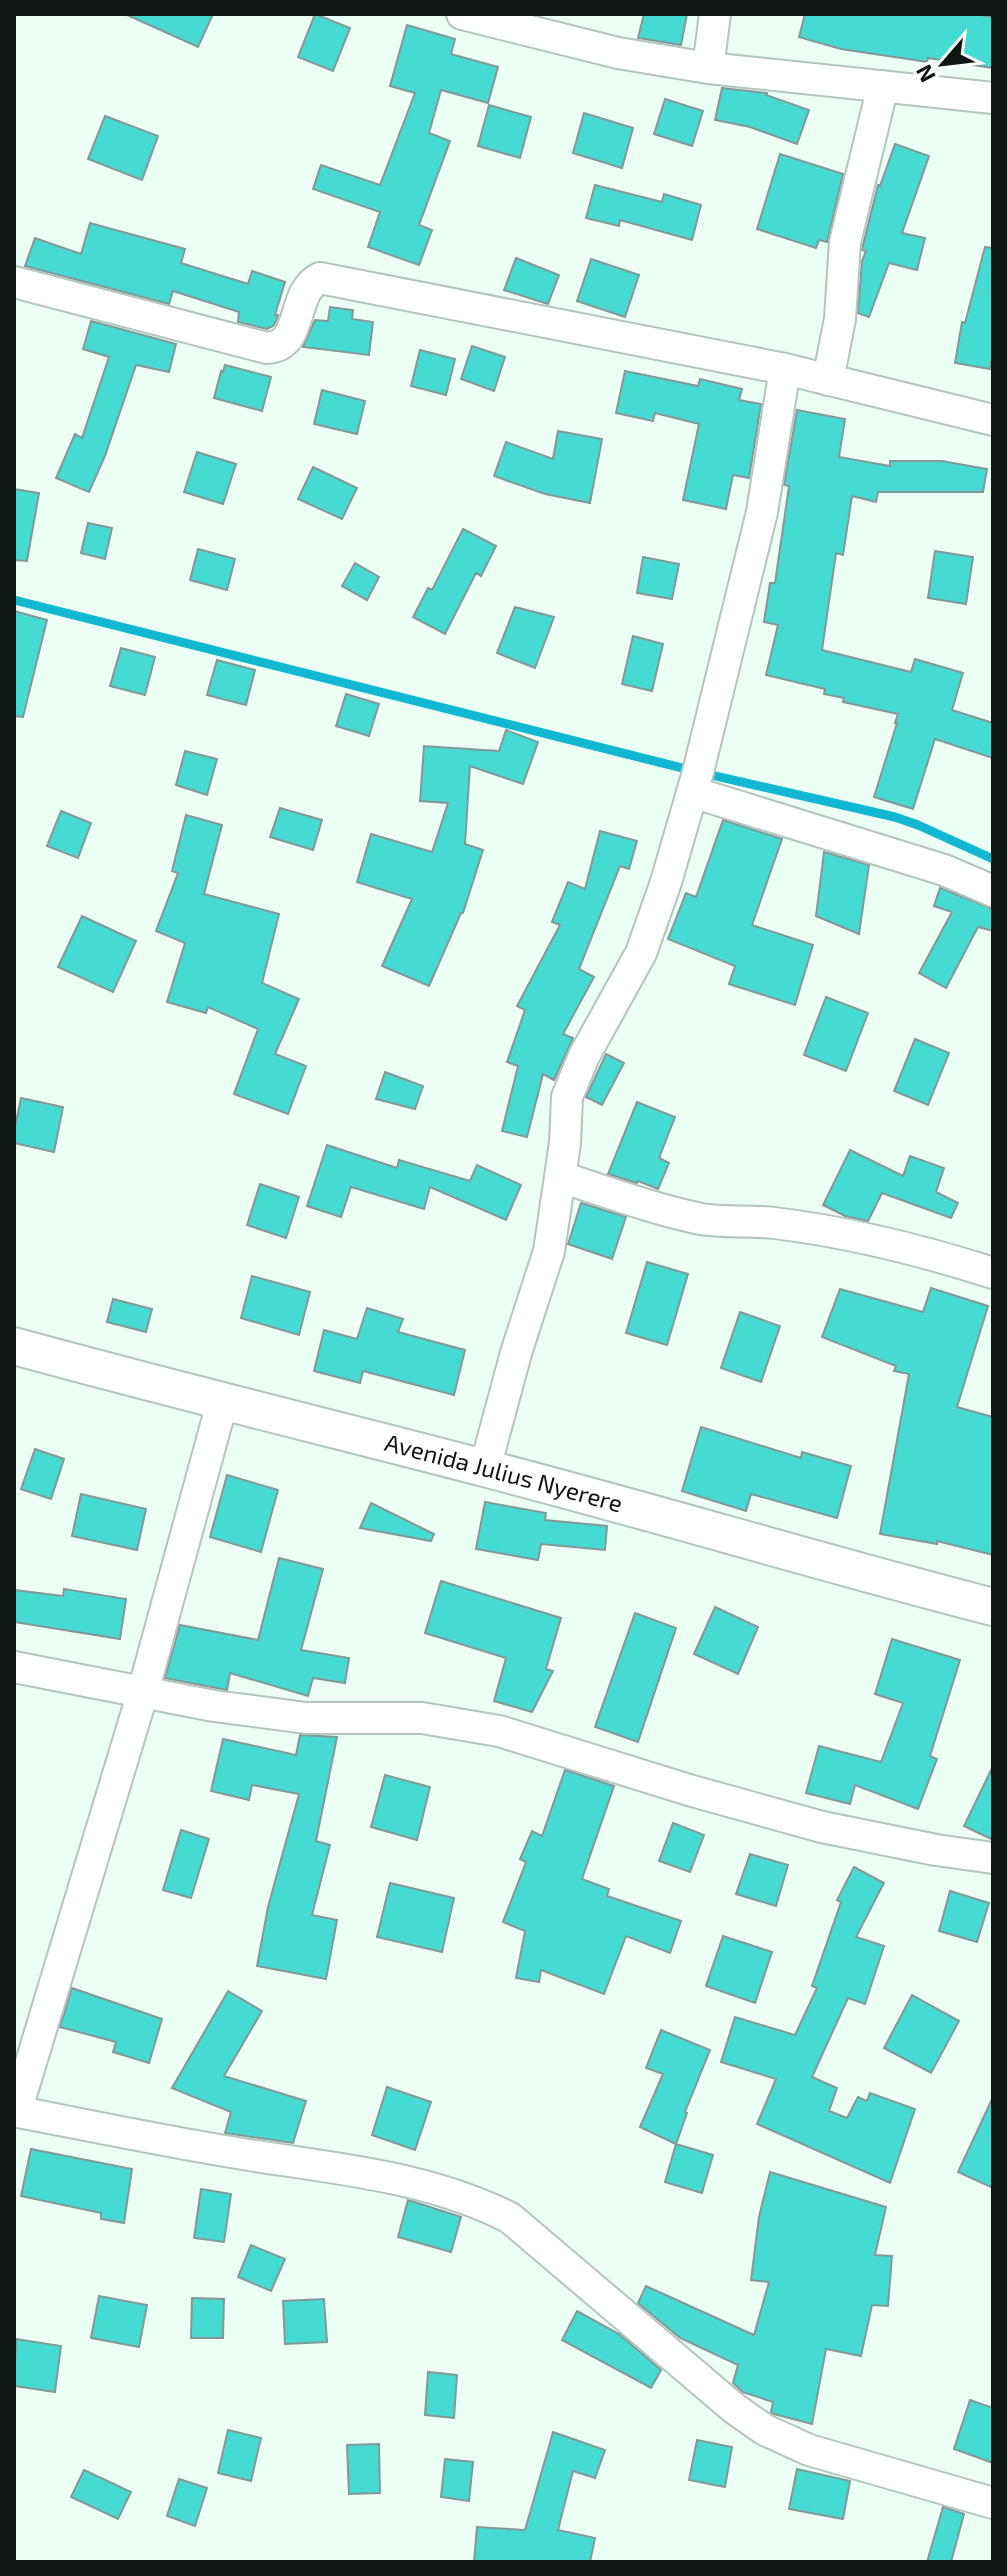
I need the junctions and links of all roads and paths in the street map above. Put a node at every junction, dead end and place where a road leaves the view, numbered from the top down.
1 (462, 14) edge
2 (715, 14) edge
3 (708, 68) junction
4 (883, 86) junction
5 (993, 98) edge
6 (14, 282) edge
7 (785, 369) junction
8 (828, 380) junction
9 (993, 420) edge
10 (692, 792) junction
11 (993, 891) edge
12 (561, 1177) junction
13 (993, 1273) edge
14 (14, 1346) edge
15 (222, 1403) junction
16 (485, 1468) junction
17 (993, 1607) edge
18 (14, 1667) edge
19 (143, 1692) junction
20 (993, 1858) edge
21 (15, 2112) edge
22 (993, 2503) edge

1 - 3 street
2 - 3 street
3 - 4 street
4 - 5 street
4 - 8 street
6 - 7 street
7 - 8 street
7 - 10 street
8 - 9 street
10 - 11 street
10 - 12 street
12 - 13 street
12 - 16 street
14 - 15 street, Avenida Julius Nyerere
15 - 16 street, Avenida Julius Nyerere
15 - 19 street
16 - 17 street, Avenida Julius Nyerere
18 - 19 street
19 - 20 street
19 - 21 street
21 - 22 street

